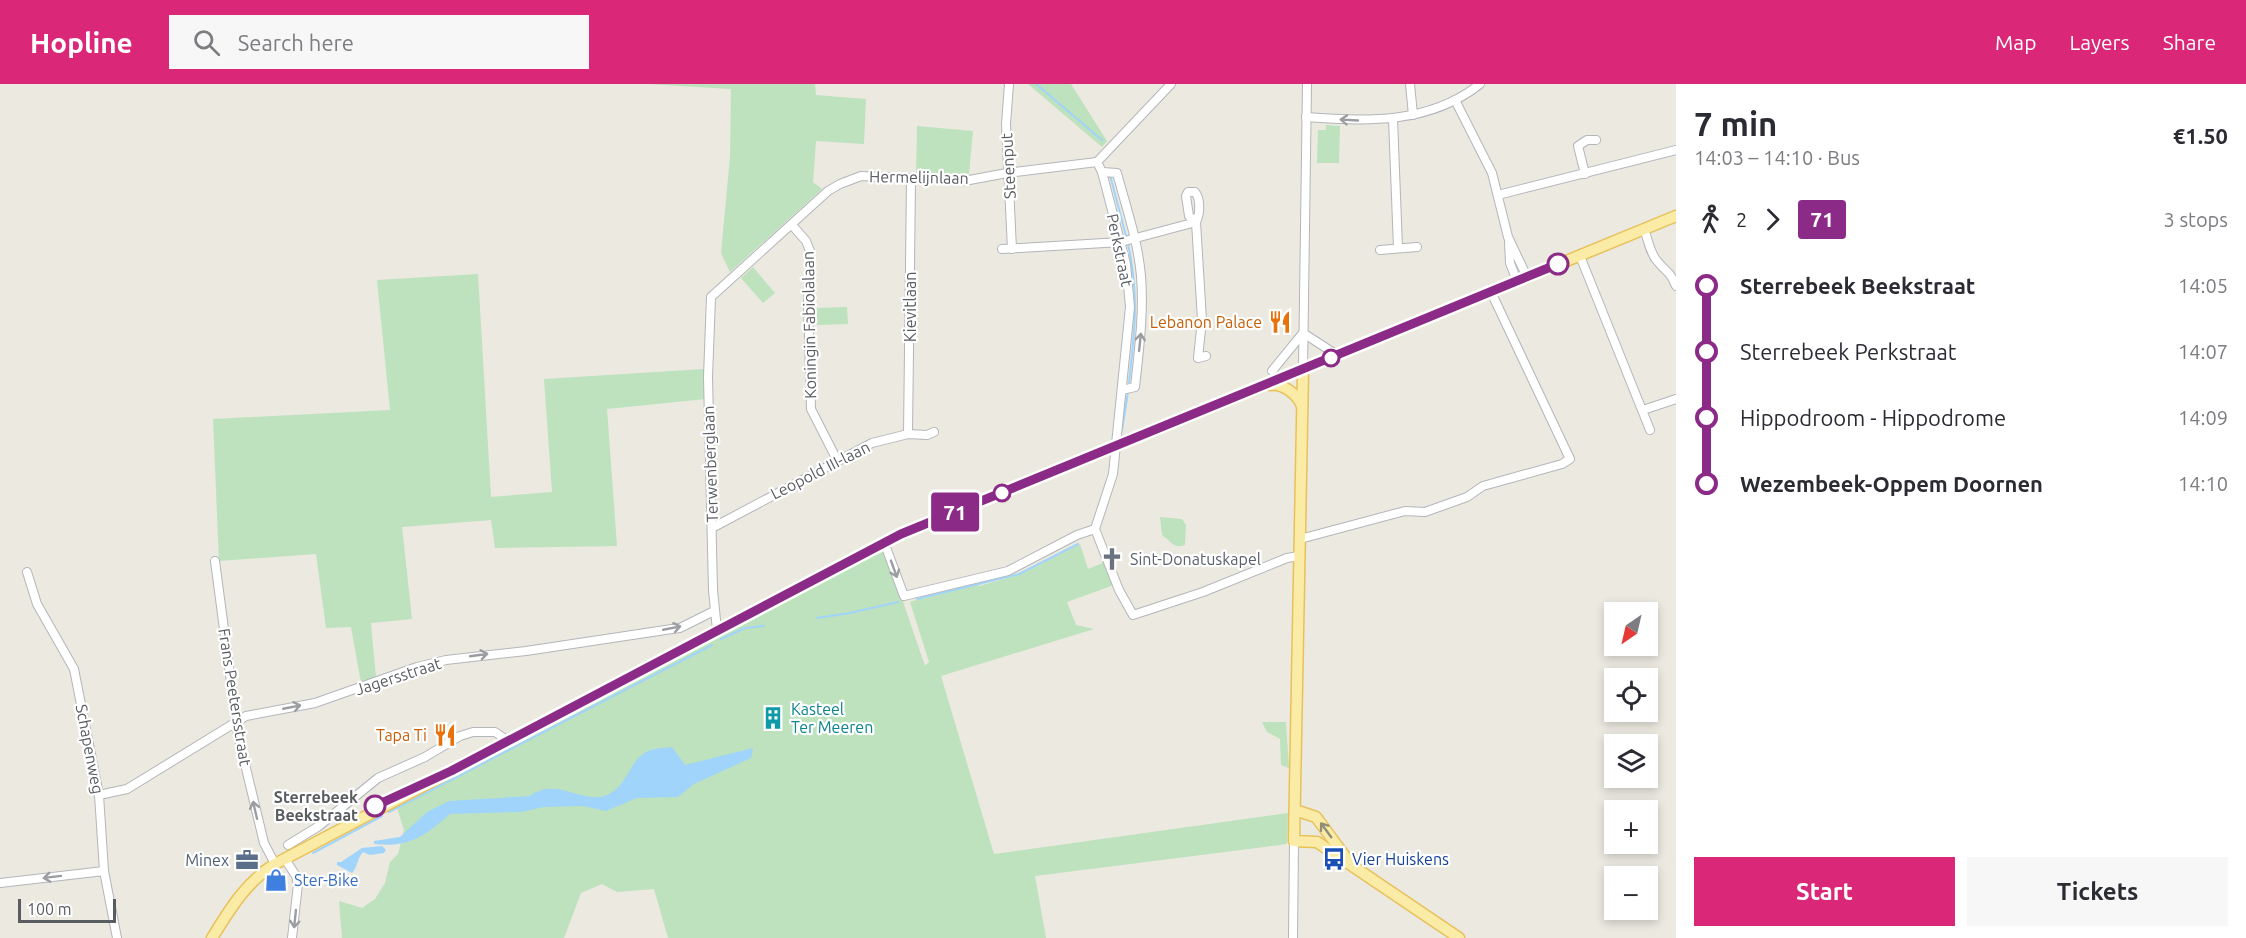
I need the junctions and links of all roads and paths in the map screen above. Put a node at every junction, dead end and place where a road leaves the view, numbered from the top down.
1 (1009, 84) edge
2 (1171, 84) edge
3 (1307, 84) edge
4 (1410, 84) edge
5 (1480, 84) edge
6 (1455, 100) junction
7 (1413, 115) junction
8 (1306, 117) junction
9 (1393, 119) junction
10 (1596, 140) dead end
11 (1676, 150) edge
12 (1097, 162) junction
13 (1102, 172) junction
14 (1008, 173) junction
15 (1585, 174) junction
16 (911, 180) junction
17 (1498, 195) junction
18 (1676, 216) edge
19 (792, 225) junction
20 (1644, 229) junction
21 (1134, 239) junction
22 (1121, 242) junction
23 (1417, 247) dead end
24 (1398, 248) junction
25 (1002, 249) dead end
26 (1012, 249) junction
27 (1380, 250) dead end
28 (1580, 256) junction
29 (1522, 279) junction
30 (1676, 286) edge
31 (1491, 292) junction
32 (711, 297) joint
33 (1303, 333) junction
34 (1337, 355) junction
35 (1206, 356) dead end
36 (1303, 370) junction
37 (1272, 371) dead end
38 (1261, 387) junction
39 (1122, 390) junction
40 (1676, 399) edge
41 (1302, 406) junction
42 (1643, 410) junction
43 (1650, 430) dead end
44 (934, 432) dead end
45 (908, 434) junction
46 (1116, 446) junction
47 (837, 460) junction
48 (712, 528) junction
49 (1095, 529) junction
50 (1300, 539) junction
51 (884, 542) junction
52 (1299, 556) junction
53 (215, 561) dead end
54 (27, 572) dead end
55 (714, 611) junction
56 (717, 630) junction
57 (237, 723) junction
58 (508, 741) junction
59 (99, 795) junction
60 (1295, 810) junction
61 (1294, 840) junction
62 (288, 845) dead end
63 (280, 861) junction
64 (1349, 862) junction
65 (104, 871) junction
66 (0, 883) edge
67 (117, 938) edge
68 (212, 938) edge
69 (292, 938) edge
70 (1293, 938) edge
71 (1458, 938) edge

1 - 14 street, Steenput
2 - 12 street
3 - 8 street
4 - 7 street
5 - 6 street
6 - 7 street
6 - 17 street
7 - 9 street
9 -> 8 street
8 - 33 street
9 - 24 street
10 - 15 street
11 - 15 street
12 - 13 street, Perkstraat
12 - 14 street, Hermelijnlaan
13 - 21 street
13 - 22 street, Perkstraat
14 - 16 street, Hermelijnlaan
14 - 26 street, Steenput
15 - 17 street
16 - 19 street, Hermelijnlaan
16 - 45 street, Kievitlaan
17 - 29 street
18 - 20 main road
19 - 32 street, Hermelijnlaan
19 - 47 street, Koningin Fabiolalaan
20 - 28 main road
20 - 30 street
21 - 22 street
21 - 35 street
39 -> 21 street
22 - 26 street
22 - 39 street, Perkstraat
23 - 24 street
24 - 27 street
25 - 26 street
28 - 29 main road
28 - 42 street
29 - 31 main road
31 - 34 main road
31 - 50 street
32 - 48 street, Terwenberglaan
33 - 34 street
33 - 36 street
33 - 37 street
34 - 36 main road
36 - 38 main road
36 - 41 main road
38 - 41 main road
38 - 46 main road
39 - 46 street, Perkstraat
40 - 42 street
41 - 50 main road
42 - 43 street
44 - 45 street, Leopold III-laan
45 - 47 street, Leopold III-laan
46 - 49 street, Perkstraat
46 - 51 main road
47 - 48 street, Leopold III-laan
48 - 55 street, Terwenberglaan
51 -> 49 street
49 - 52 street
50 - 52 main road
51 - 56 main road
52 - 60 main road
53 - 57 street, Frans Peetersstraat
54 - 59 street, Schapenweg
55 - 56 street, Terwenberglaan
57 -> 55 street, Jagersstraat
56 - 58 main road
57 - 59 street, Jagersstraat
63 -> 57 street, Frans Peetersstraat
58 - 62 street
58 - 63 main road
59 - 65 street, Schapenweg
60 - 61 main road
64 -> 60 main road
61 - 64 main road
61 - 70 street
63 - 68 main road
63 -> 69 street, Frans Peetersstraat
64 - 71 main road
65 -> 66 street
65 - 67 street, Schapenweg

